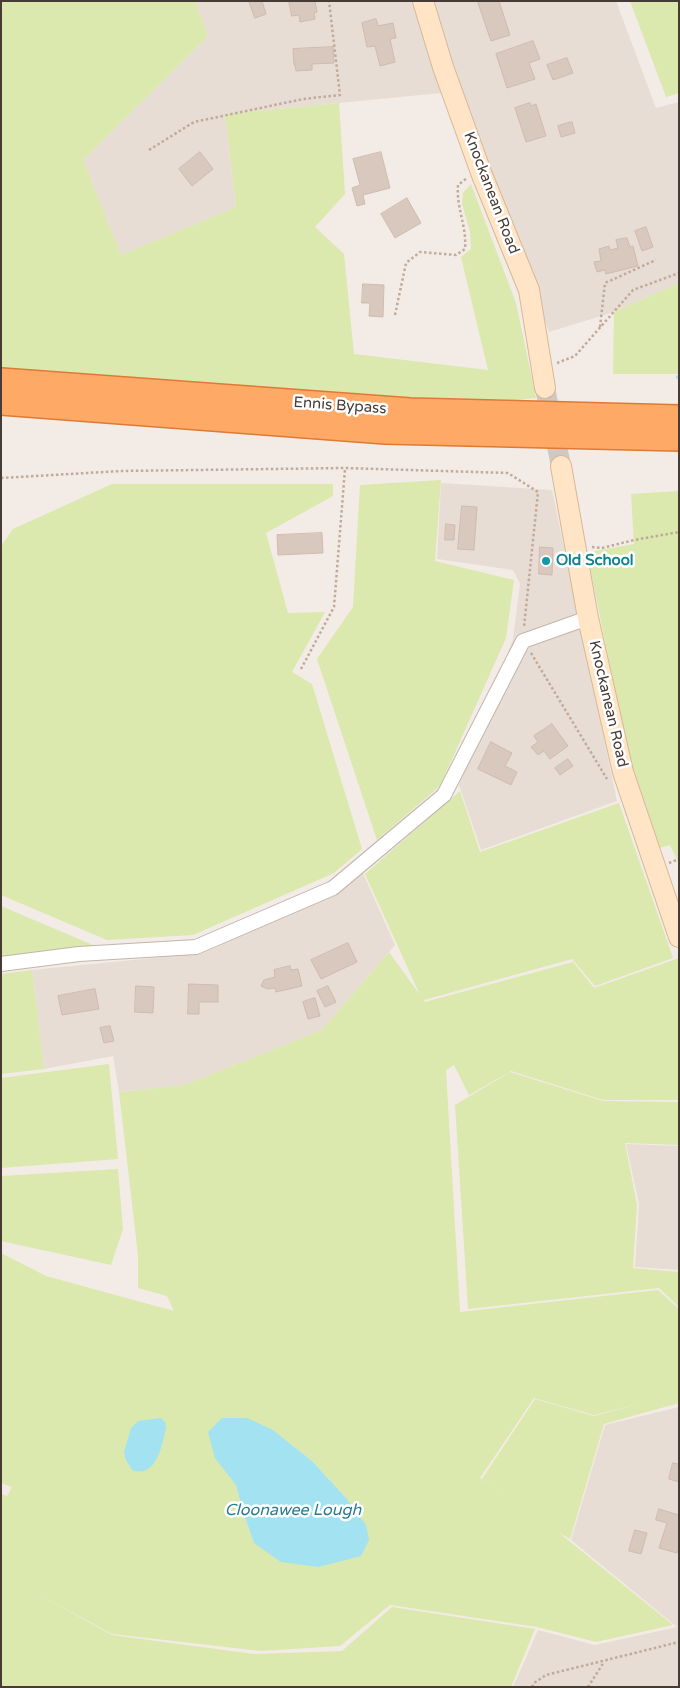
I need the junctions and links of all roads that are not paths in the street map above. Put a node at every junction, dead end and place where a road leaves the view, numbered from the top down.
1 (423, 1) edge
2 (1, 381) edge
3 (545, 388) tunnel mouth
4 (1, 402) edge
5 (679, 418) edge
6 (679, 438) edge
7 (561, 466) tunnel mouth
8 (588, 618) junction
9 (679, 937) edge
10 (1, 964) edge

1 - 3 street, Knockanean Road
2 - 5 highway, Ennis Bypass
4 - 6 highway, Ennis Bypass
7 - 8 street, Knockanean Road
8 - 9 street, Knockanean Road
8 - 10 street

